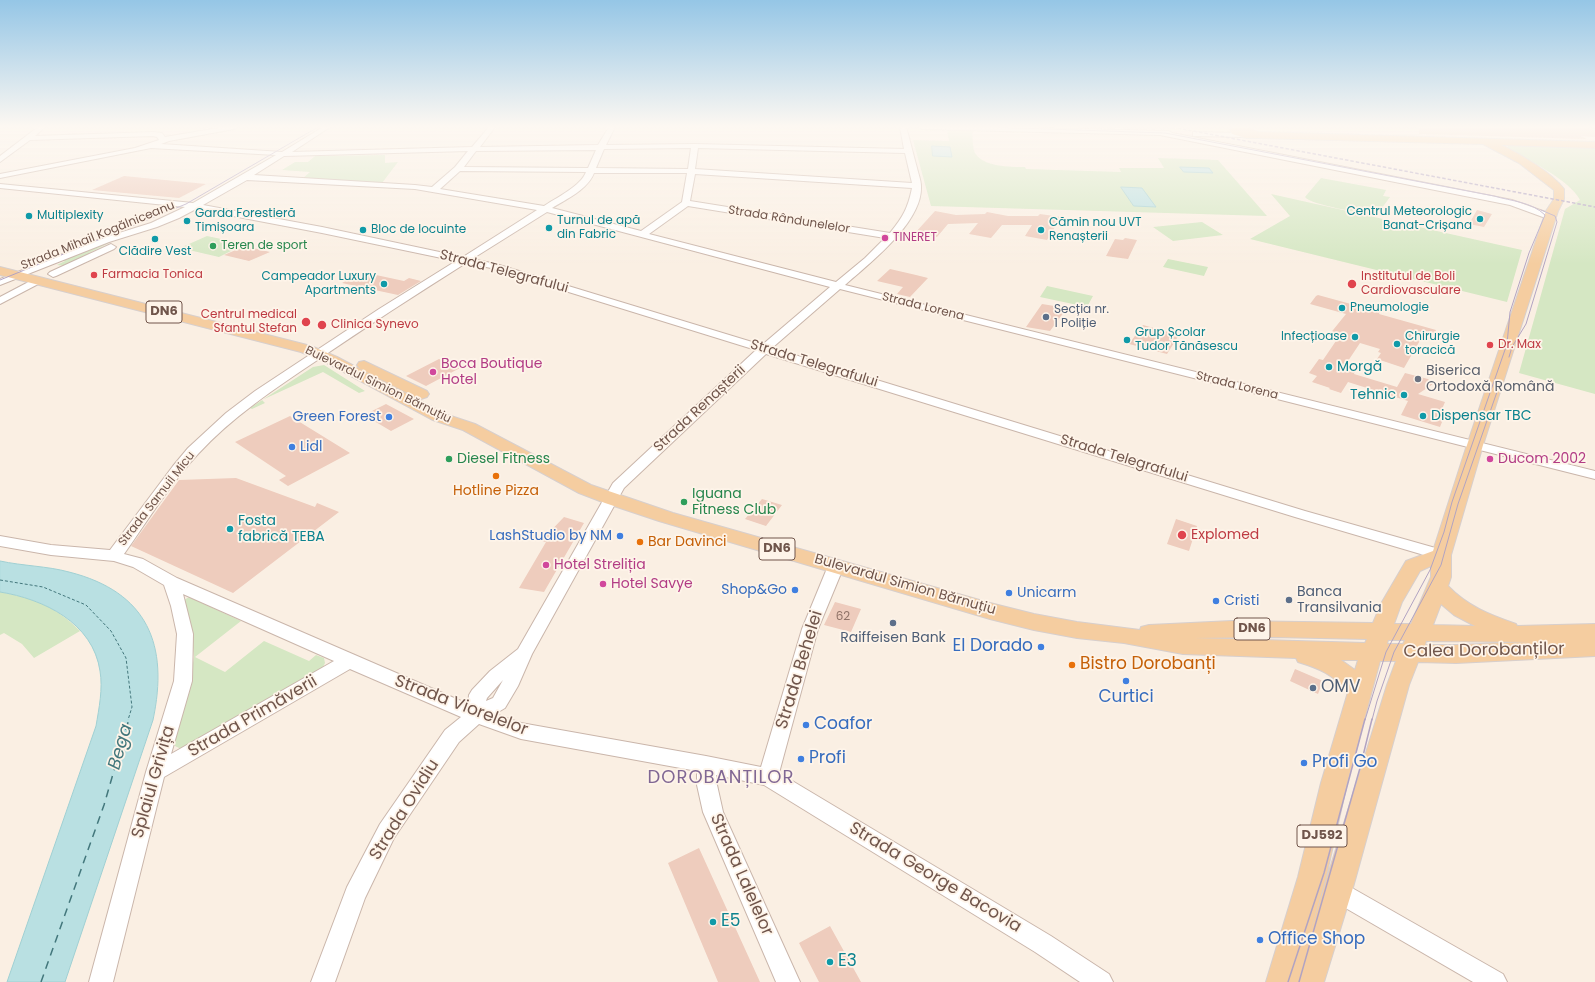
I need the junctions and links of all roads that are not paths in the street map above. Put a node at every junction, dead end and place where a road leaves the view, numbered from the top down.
1 (16, 173) edge
2 (251, 173) edge
3 (454, 173) edge
4 (591, 173) edge
5 (691, 173) edge
6 (719, 173) edge
7 (914, 173) edge
8 (1357, 173) edge
9 (1531, 173) edge
10 (1538, 173) edge
11 (0, 176) edge
12 (244, 177) junction
13 (0, 186) edge
14 (917, 186) junction
15 (209, 188) dead end
16 (434, 190) junction
17 (686, 203) junction
18 (180, 204) junction
19 (196, 206) junction
20 (546, 209) junction
21 (163, 211) dead end
22 (1551, 214) junction
23 (143, 219) dead end
24 (159, 223) junction
25 (643, 234) junction
26 (892, 236) junction
27 (0, 260) edge
28 (467, 260) junction
29 (15, 274) edge
30 (53, 274) junction
31 (838, 286) junction
32 (0, 301) edge
33 (765, 348) junction
34 (324, 351) junction
35 (1475, 445) junction
36 (1595, 475) edge
37 (611, 499) junction
38 (0, 541) edge
39 (1441, 555) junction
40 (114, 556) junction
41 (836, 566) junction
42 (171, 582) junction
43 (1437, 588) junction
44 (1595, 632) edge
45 (1518, 634) junction
46 (1124, 635) junction
47 (1377, 641) junction
48 (1415, 643) junction
49 (1595, 648) edge
50 (1284, 649) junction
51 (349, 661) junction
52 (1359, 689) junction
53 (476, 715) junction
54 (706, 764) junction
55 (156, 772) junction
56 (768, 777) junction
57 (1338, 891) junction
58 (100, 982) edge
59 (323, 982) edge
60 (788, 982) edge
61 (1101, 982) edge
62 (1281, 982) edge
63 (1309, 982) edge
64 (1495, 982) edge

1 - 11 street
2 - 12 street, Strada Mihail Kogălniceanu
3 - 16 street
4 - 20 street, Strada Samuil Micu
5 - 17 street
6 - 14 street
7 - 14 street, Strada Renașterii
8 - 22 street
9 - 22 main road
10 - 22 main road
12 - 16 street, Strada Lorena
12 - 19 street, Strada Mihail Kogălniceanu
13 - 18 street, Strada Telegrafului
14 - 26 street, Strada Renașterii
15 - 18 street, Strada Mihail Kogălniceanu
16 - 20 street, Strada Lorena
17 - 25 street
17 - 26 street, Strada Rândunelelor
18 - 19 street, Strada Telegrafului
18 - 21 street, Strada Mihail Kogălniceanu
19 - 24 street, Strada Mihail Kogălniceanu
19 - 28 street, Strada Telegrafului
20 - 25 street, Strada Lorena
20 - 28 street, Strada Samuil Micu
22 - 35 main road
23 - 29 street, Strada Mihail Kogălniceanu
24 - 29 street, Strada Mihail Kogălniceanu
24 - 30 street, Strada Mihail Kogălniceanu
25 - 31 street, Strada Lorena
26 - 31 street, Strada Renașterii
27 - 29 main road, DN6
28 - 33 street, Strada Telegrafului
28 - 34 street, Strada Samuil Micu
29 - 30 main road, Bulevardul Simion Bărnuțiu / DN6
29 - 32 street
29 - 34 main road, Bulevardul Simion Bărnuțiu / DN6
30 - 34 main road, Bulevardul Simion Bărnuțiu / DN6
31 - 33 street, Strada Renașterii
31 - 35 street, Strada Lorena
33 - 37 street, Strada Renașterii
33 - 39 street, Strada Telegrafului
34 - 37 main road, Bulevardul Simion Bărnuțiu / DN6
34 - 40 street, Strada Samuil Micu
35 - 36 street, Strada Lorena
35 - 39 main road
37 - 41 main road, Bulevardul Simion Bărnuțiu / DN6
37 - 53 street, Strada Renașterii
38 - 40 street, Strada Viorelelor
39 - 43 main road
39 - 47 main road
40 - 42 street, Strada Viorelelor
41 - 46 main road, Bulevardul Simion Bărnuțiu / DN6
41 - 56 street, Strada Behelei
42 - 51 street, Strada Viorelelor
42 - 55 street, Splaiul Grivița
43 - 45 main road, DN6
43 - 48 main road
44 - 45 main road, Calea Dorobanților / DN6
45 - 48 main road, Calea Dorobanților / DN6
46 - 47 main road, Bulevardul Simion Bărnuțiu / DN6
46 - 50 main road, Bulevardul Simion Bărnuțiu / DN6
47 - 48 main road, Calea Dorobanților / DN6
47 - 50 main road, Bulevardul Simion Bărnuțiu / DN6
47 - 52 main road, DJ592
48 - 49 main road, Calea Dorobanților / DN6
48 - 57 main road, DJ592
50 - 52 main road
51 - 53 street, Strada Viorelelor
51 - 55 street, Strada Primăverii
52 - 62 main road, DJ592
53 - 54 street, Strada Viorelelor
53 - 59 street, Strada Ovidiu
54 - 56 street, Strada Viorelelor
54 - 60 street, Strada Lalelelor
55 - 58 street, Splaiul Grivița
56 - 61 street, Strada George Bacovia
57 - 63 main road, DJ592
57 - 64 street

